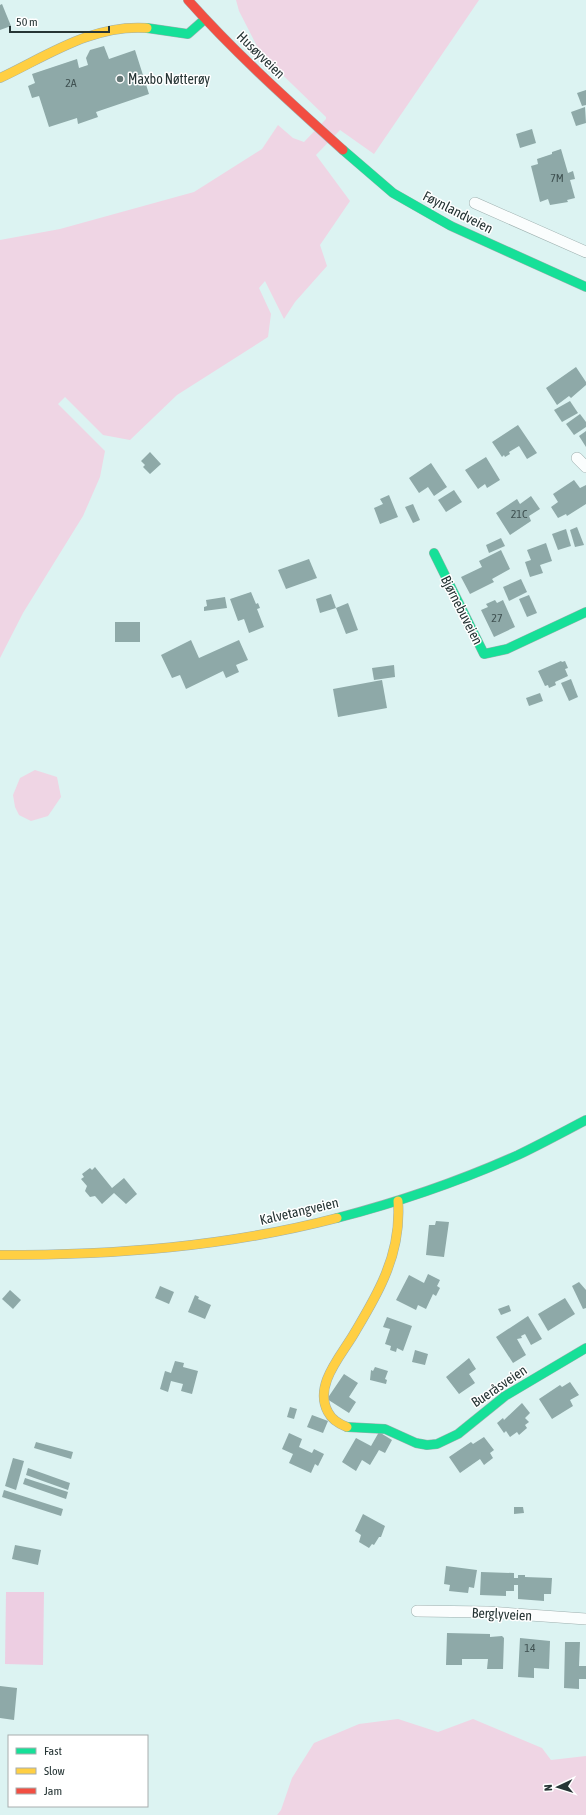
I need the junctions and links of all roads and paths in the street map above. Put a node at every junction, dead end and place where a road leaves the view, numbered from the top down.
1 (188, 0) edge
2 (205, 19) junction
3 (0, 78) edge
4 (332, 140) joint
5 (475, 204) dead end
6 (586, 252) edge
7 (586, 287) edge
8 (577, 458) dead end
9 (586, 467) edge
10 (434, 553) dead end
11 (586, 612) edge
12 (586, 1120) edge
13 (398, 1201) junction
14 (0, 1255) edge
15 (586, 1348) edge
16 (417, 1611) dead end
17 (586, 1620) edge

1 - 2 street, Husøyveien
2 - 3 street
2 - 4 street, Husøyveien
4 - 7 street, Føynlandveien
5 - 6 street
8 - 9 street
10 - 11 street, Bjørnebuveien
12 - 13 street, Kalvetangveien
13 - 14 street, Kalvetangveien
13 - 15 street, Bueråsveien
16 - 17 street, Berglyveien

